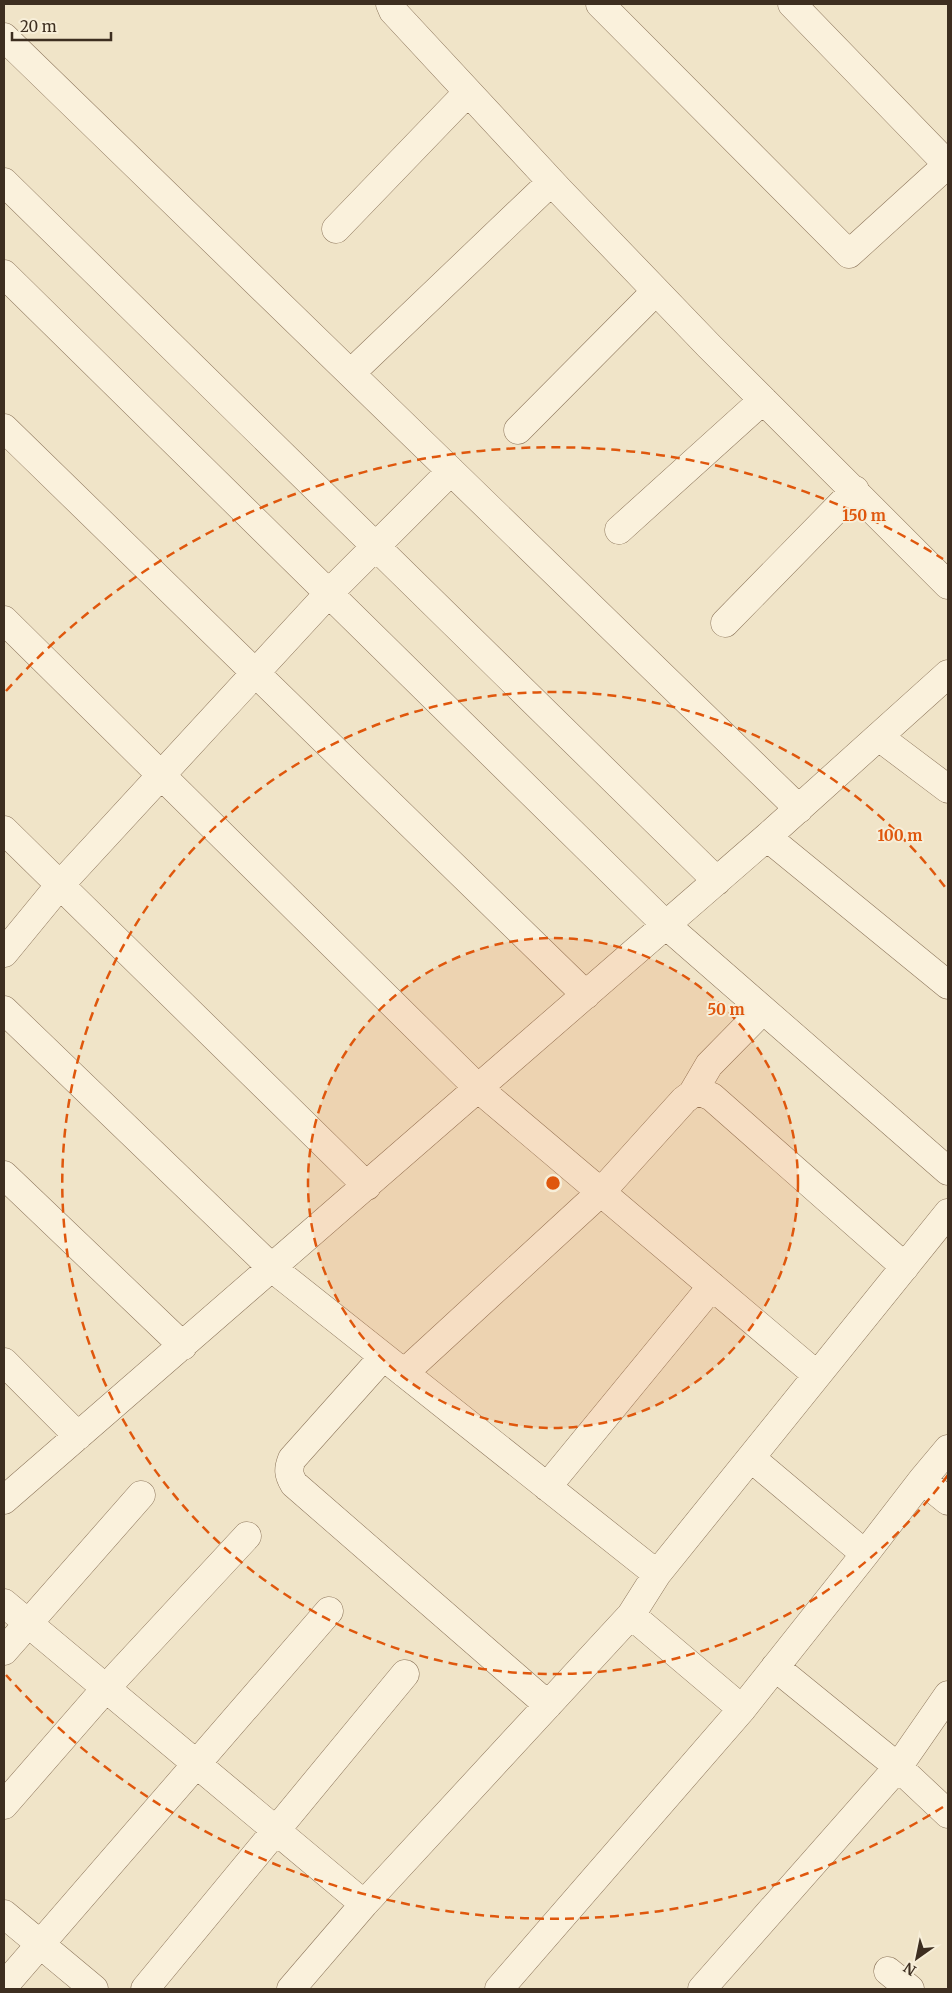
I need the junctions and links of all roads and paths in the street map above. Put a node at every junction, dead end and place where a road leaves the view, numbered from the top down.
1 (390, 4) edge
2 (600, 4) edge
3 (792, 4) edge
4 (4, 37) edge
5 (468, 92) junction
6 (948, 164) edge
7 (4, 182) edge
8 (551, 182) junction
9 (336, 229) dead end
10 (4, 274) edge
11 (656, 291) junction
12 (351, 373) junction
13 (763, 400) junction
14 (4, 428) edge
15 (518, 430) dead end
16 (452, 471) junction
17 (855, 490) junction
18 (619, 530) dead end
19 (375, 546) junction
20 (948, 585) edge
21 (329, 593) junction
22 (4, 620) edge
23 (725, 623) dead end
24 (256, 674) junction
25 (948, 674) edge
26 (879, 737) junction
27 (162, 776) junction
28 (948, 789) edge
29 (798, 810) junction
30 (4, 830) edge
31 (767, 838) junction
32 (717, 881) junction
33 (59, 886) junction
34 (666, 925) junction
35 (4, 953) edge
36 (948, 985) edge
37 (586, 995) junction
38 (4, 1010) edge
39 (763, 1010) junction
40 (478, 1089) junction
41 (692, 1094) junction
42 (948, 1171) edge
43 (4, 1175) edge
44 (367, 1186) junction
45 (601, 1192) junction
46 (948, 1213) edge
47 (905, 1267) junction
48 (272, 1268) junction
49 (712, 1286) junction
50 (182, 1346) junction
51 (4, 1362) edge
52 (394, 1365) junction
53 (817, 1375) junction
54 (78, 1436) junction
55 (948, 1449) edge
56 (750, 1458) junction
57 (922, 1480) junction
58 (547, 1486) junction
59 (142, 1495) dead end
60 (4, 1500) edge
61 (948, 1501) edge
62 (247, 1536) dead end
63 (865, 1554) junction
64 (658, 1574) junction
65 (4, 1604) edge
66 (329, 1611) dead end
67 (630, 1615) junction
68 (28, 1624) junction
69 (4, 1651) edge
70 (775, 1667) junction
71 (405, 1674) dead end
72 (106, 1688) junction
73 (948, 1695) edge
74 (548, 1705) junction
75 (742, 1709) junction
76 (197, 1765) junction
77 (898, 1767) junction
78 (4, 1806) edge
79 (948, 1814) edge
80 (277, 1831) junction
81 (364, 1904) junction
82 (4, 1914) edge
83 (40, 1945) junction
84 (888, 1971) dead end
85 (4, 1986) edge
86 (94, 1989) edge
87 (145, 1989) edge
88 (291, 1989) edge
89 (499, 1989) edge
90 (702, 1989) edge
91 (910, 1989) edge

1 - 5 street
2 - 6 street
3 - 6 street
4 - 12 street
5 - 8 street
5 - 9 street
7 - 19 street
8 - 11 street
8 - 12 street
10 - 21 street
11 - 13 street
11 - 15 street
12 - 16 street
13 - 17 street
13 - 18 street
14 - 24 street
16 - 19 street
16 - 29 street
17 - 20 street
17 - 23 street
19 - 21 street
19 - 32 street
21 - 24 street
21 - 34 street
22 - 27 street
24 - 27 street
24 - 37 street
25 - 26 street
26 - 28 street
26 - 29 street
27 - 33 street
27 - 40 street
29 - 31 street
30 - 33 street
31 - 32 street
31 - 36 street
32 - 34 street
33 - 35 street
33 - 44 street
34 - 37 street
34 - 39 street
37 - 40 street
38 - 48 street
39 - 41 street
39 - 42 street
40 - 44 street
40 - 45 street
41 - 45 street
41 - 47 street
43 - 50 street
44 - 48 street
45 - 49 street
45 - 52 street
46 - 47 street
47 - 53 street
48 - 50 street
48 - 52 street
49 - 53 street
49 - 58 street
50 - 54 street
51 - 54 street
52 - 58 street
52 - 74 street
53 - 56 street
54 - 60 street
55 - 57 street
56 - 63 street
56 - 64 street
57 - 61 street
57 - 63 street
58 - 64 street
59 - 68 street
62 - 72 street
63 - 70 street
64 - 67 street
65 - 68 street
66 - 76 street
67 - 74 street
67 - 75 street
68 - 69 street
68 - 72 street
70 - 75 street
70 - 77 street
71 - 80 street
72 - 76 street
72 - 78 street
73 - 77 street
74 - 81 street
75 - 89 street
76 - 80 street
76 - 83 street
77 - 79 street
77 - 90 street
80 - 81 street
80 - 87 street
81 - 88 street
82 - 83 street
83 - 85 street
83 - 86 street
84 - 91 street

